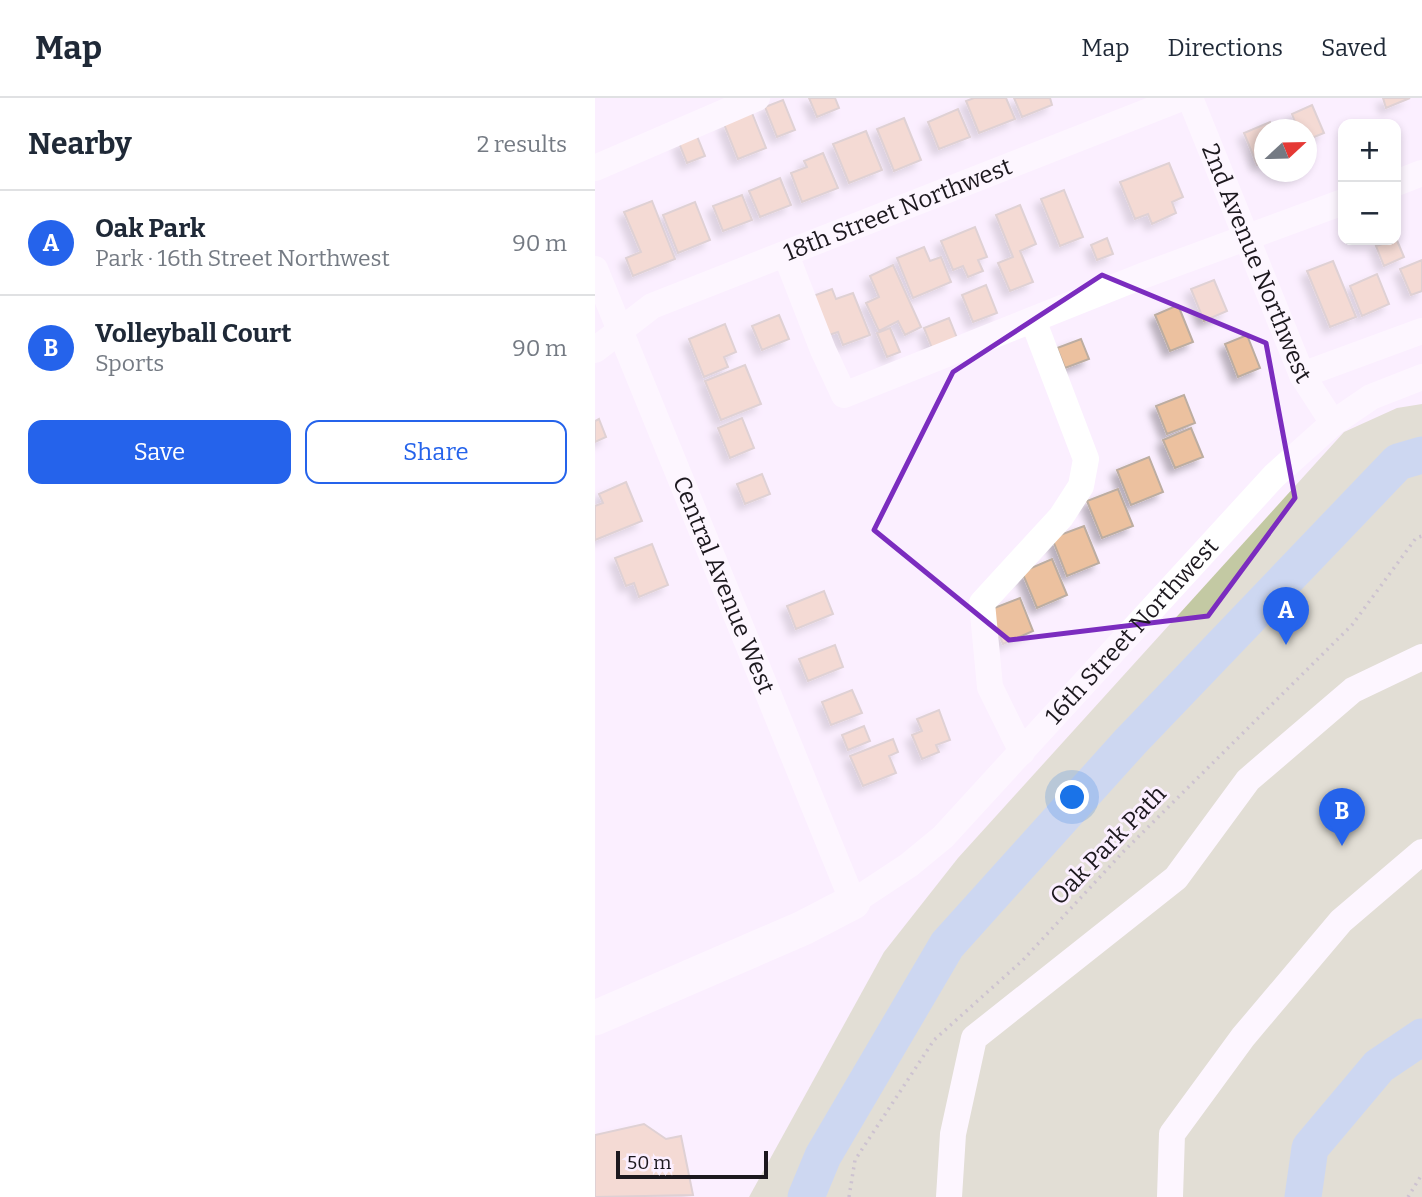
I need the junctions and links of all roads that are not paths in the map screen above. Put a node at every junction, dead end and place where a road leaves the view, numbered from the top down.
1 (757, 98) edge
2 (1182, 98) edge
3 (1190, 98) edge
4 (595, 168) edge
5 (1422, 173) edge
6 (1399, 182) edge
7 (1338, 204) edge
8 (1246, 237) junction
9 (786, 256) junction
10 (595, 270) edge
11 (1033, 320) junction
12 (1422, 331) edge
13 (621, 333) junction
14 (595, 350) edge
15 (1302, 375) junction
16 (1422, 377) edge
17 (1333, 424) junction
18 (1422, 657) edge
19 (1022, 752) junction
20 (1422, 852) edge
21 (853, 902) junction
22 (595, 1018) edge
23 (949, 1197) edge
24 (1170, 1197) edge

1 - 4 street
2 - 9 street, 18th Street Northwest
3 - 8 street, 2nd Avenue Northwest
5 - 6 street
7 - 8 street
8 - 11 street
8 - 15 street, 2nd Avenue Northwest
9 - 11 street
9 - 13 street, 18th Street Northwest
10 - 13 street, Central Avenue West
11 - 19 street
12 - 15 street
13 - 14 street, 18th Street Northwest
13 - 21 street, Central Avenue West
15 - 17 street, 2nd Avenue Northwest
16 - 17 street, 16th Street Northwest
17 - 19 street, 16th Street Northwest
18 - 23 street
19 - 21 street, 16th Street Northwest
20 - 24 street
21 - 22 main road

